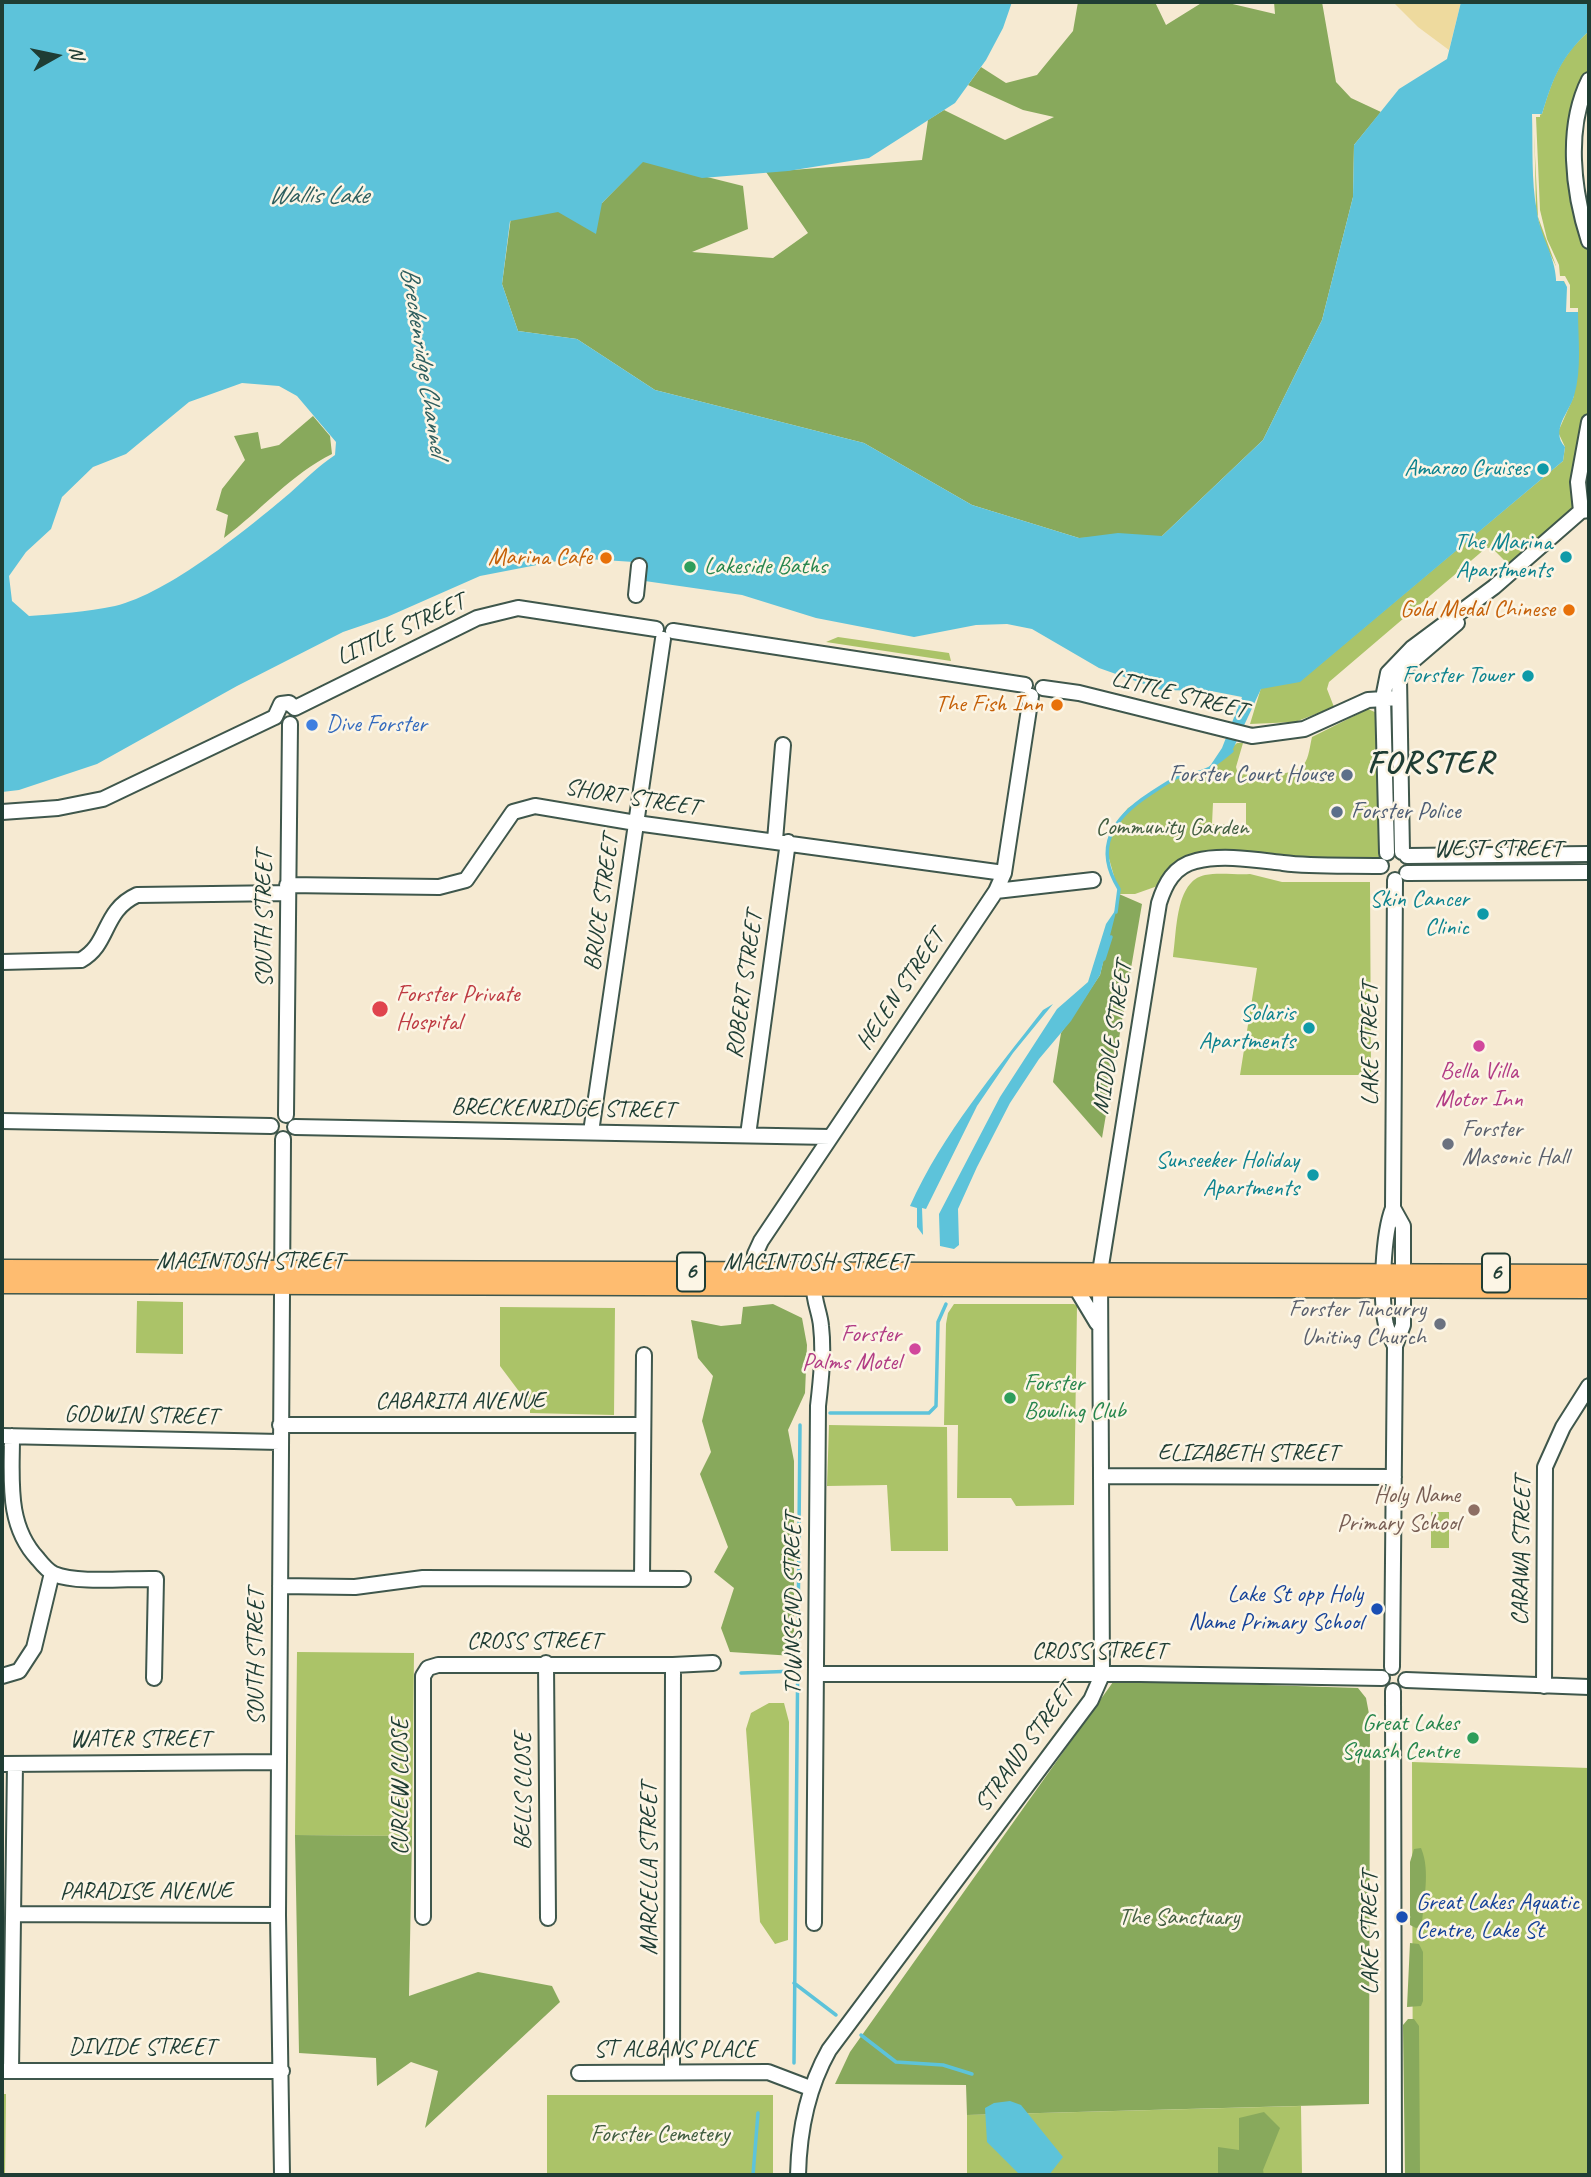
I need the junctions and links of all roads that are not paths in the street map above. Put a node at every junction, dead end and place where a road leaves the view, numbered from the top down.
1 (1589, 80) edge
2 (1589, 241) edge
3 (1589, 422) edge
4 (1585, 510) edge
5 (639, 566) dead end
6 (636, 595) dead end
7 (1471, 605) junction
8 (664, 633) junction
9 (1033, 690) junction
10 (1383, 698) junction
11 (1399, 698) junction
12 (295, 708) junction
13 (275, 717) junction
14 (290, 724) junction
15 (783, 745) dead end
16 (2, 812) edge
17 (636, 823) junction
18 (781, 841) junction
19 (1405, 854) junction
20 (1589, 854) edge
21 (1384, 860) junction
22 (1589, 872) edge
23 (1004, 873) junction
24 (1401, 877) junction
25 (1093, 880) dead end
26 (287, 889) junction
27 (996, 891) junction
28 (2, 962) edge
29 (286, 1115) junction
30 (2, 1121) edge
31 (271, 1126) junction
32 (295, 1128) junction
33 (591, 1132) junction
34 (748, 1135) junction
35 (830, 1137) junction
36 (283, 1139) junction
37 (2, 1269) edge
38 (1589, 1274) edge
39 (1105, 1277) junction
40 (281, 1280) junction
41 (753, 1280) junction
42 (1394, 1280) junction
43 (2, 1284) edge
44 (814, 1288) junction
45 (1076, 1288) junction
46 (1589, 1289) edge
47 (1100, 1327) junction
48 (644, 1355) dead end
49 (1589, 1386) edge
50 (280, 1425) junction
51 (641, 1425) junction
52 (7, 1436) edge
53 (280, 1442) junction
54 (1101, 1476) junction
55 (1394, 1477) junction
56 (52, 1573) junction
57 (642, 1579) junction
58 (683, 1579) dead end
59 (279, 1586) junction
60 (546, 1663) junction
61 (713, 1663) dead end
62 (438, 1665) joint
63 (673, 1665) junction
64 (1392, 1667) junction
65 (817, 1674) junction
66 (1102, 1675) junction
67 (2, 1676) edge
68 (154, 1678) dead end
69 (1382, 1678) junction
70 (1406, 1680) junction
71 (1544, 1686) junction
72 (1589, 1687) edge
73 (1393, 1691) junction
74 (279, 1762) junction
75 (8, 1764) edge
76 (14, 1914) junction
77 (278, 1915) junction
78 (423, 1917) dead end
79 (548, 1918) dead end
80 (814, 1923) dead end
81 (6, 2071) edge
82 (282, 2071) junction
83 (672, 2072) junction
84 (579, 2073) dead end
85 (810, 2088) junction
86 (282, 2175) edge
87 (798, 2175) edge
88 (1394, 2175) edge

1 - 2 street
3 - 4 street
4 - 7 street
5 - 6 street
7 - 10 street
7 - 11 street
8 - 9 street, LITTLE STREET
8 - 12 street, LITTLE STREET
8 - 17 street, BRUCE STREET
9 - 10 street, LITTLE STREET
9 - 23 street, HELEN STREET
10 - 11 street, LITTLE STREET
10 - 21 street
11 - 19 street
12 - 13 street
12 - 14 street
13 - 14 street
13 - 16 street
14 - 26 street, SOUTH STREET
15 - 18 street, ROBERT STREET
17 - 18 street, SHORT STREET
17 - 26 street, SHORT STREET
17 - 33 street, BRUCE STREET
18 - 23 street, SHORT STREET
18 - 34 street, ROBERT STREET
19 - 20 street, WEST STREET
19 - 21 street, WEST STREET
19 - 24 street, LAKE STREET
21 - 24 street
21 - 39 street, MIDDLE STREET
22 - 24 street, WEST STREET
23 - 27 street, HELEN STREET
24 - 42 street, LAKE STREET
25 - 27 street
26 - 28 street, SHORT STREET
26 - 29 street, SOUTH STREET
27 - 35 street, HELEN STREET
29 - 31 street
29 - 32 street
30 - 31 street
31 - 36 street
32 - 33 street, BRECKENRIDGE STREET
32 - 36 street
33 - 34 street, BRECKENRIDGE STREET
34 - 35 street, BRECKENRIDGE STREET
35 - 41 street, HELEN STREET
36 - 40 street, SOUTH STREET
37 - 40 main road, MACINTOSH STREET / 6
38 - 42 main road, MACINTOSH STREET / 6
39 - 41 main road, MACINTOSH STREET / 6
39 - 42 main road, MACINTOSH STREET / 6
39 - 45 main road, MACINTOSH STREET / 6
39 - 47 street, STRAND STREET
40 - 41 main road, MACINTOSH STREET / 6
40 - 43 main road, MACINTOSH STREET / 6
40 - 50 street, SOUTH STREET
41 - 44 main road, MACINTOSH STREET / 6
42 - 46 main road, MACINTOSH STREET / 6
42 - 55 street, LAKE STREET
44 - 45 main road, MACINTOSH STREET / 6
44 - 65 street, TOWNSEND STREET
45 - 47 street
47 - 54 street, STRAND STREET
48 - 51 street
49 - 71 street, CARAWA STREET
50 - 51 street, CABARITA AVENUE
50 - 53 street, SOUTH STREET
51 - 57 street
52 - 53 street, GODWIN STREET
52 - 56 street
53 - 59 street, SOUTH STREET
54 - 55 street, ELIZABETH STREET
54 - 66 street, STRAND STREET
55 - 64 street, LAKE STREET
56 - 67 street
56 - 68 street
57 - 58 street
57 - 59 street
59 - 74 street, SOUTH STREET
60 - 62 street, CROSS STREET
60 - 63 street, CROSS STREET
60 - 79 street, BELLS CLOSE
61 - 63 street, CROSS STREET
62 - 78 street, CURLEW CLOSE
63 - 83 street, MARCELLA STREET
64 - 69 street
64 - 70 street
65 - 66 street, CROSS STREET
65 - 80 street, TOWNSEND STREET
66 - 69 street, CROSS STREET
66 - 85 street, STRAND STREET
69 - 73 street
70 - 71 street
70 - 73 street
71 - 72 street
73 - 88 street, LAKE STREET
74 - 75 street, WATER STREET
74 - 77 street, SOUTH STREET
75 - 76 street
76 - 77 street, PARADISE AVENUE
76 - 81 street
77 - 82 street, SOUTH STREET
81 - 82 street, DIVIDE STREET
82 - 86 street, SOUTH STREET
83 - 84 street, ST ALBANS PLACE
83 - 85 street, ST ALBANS PLACE
85 - 87 street, STRAND STREET

